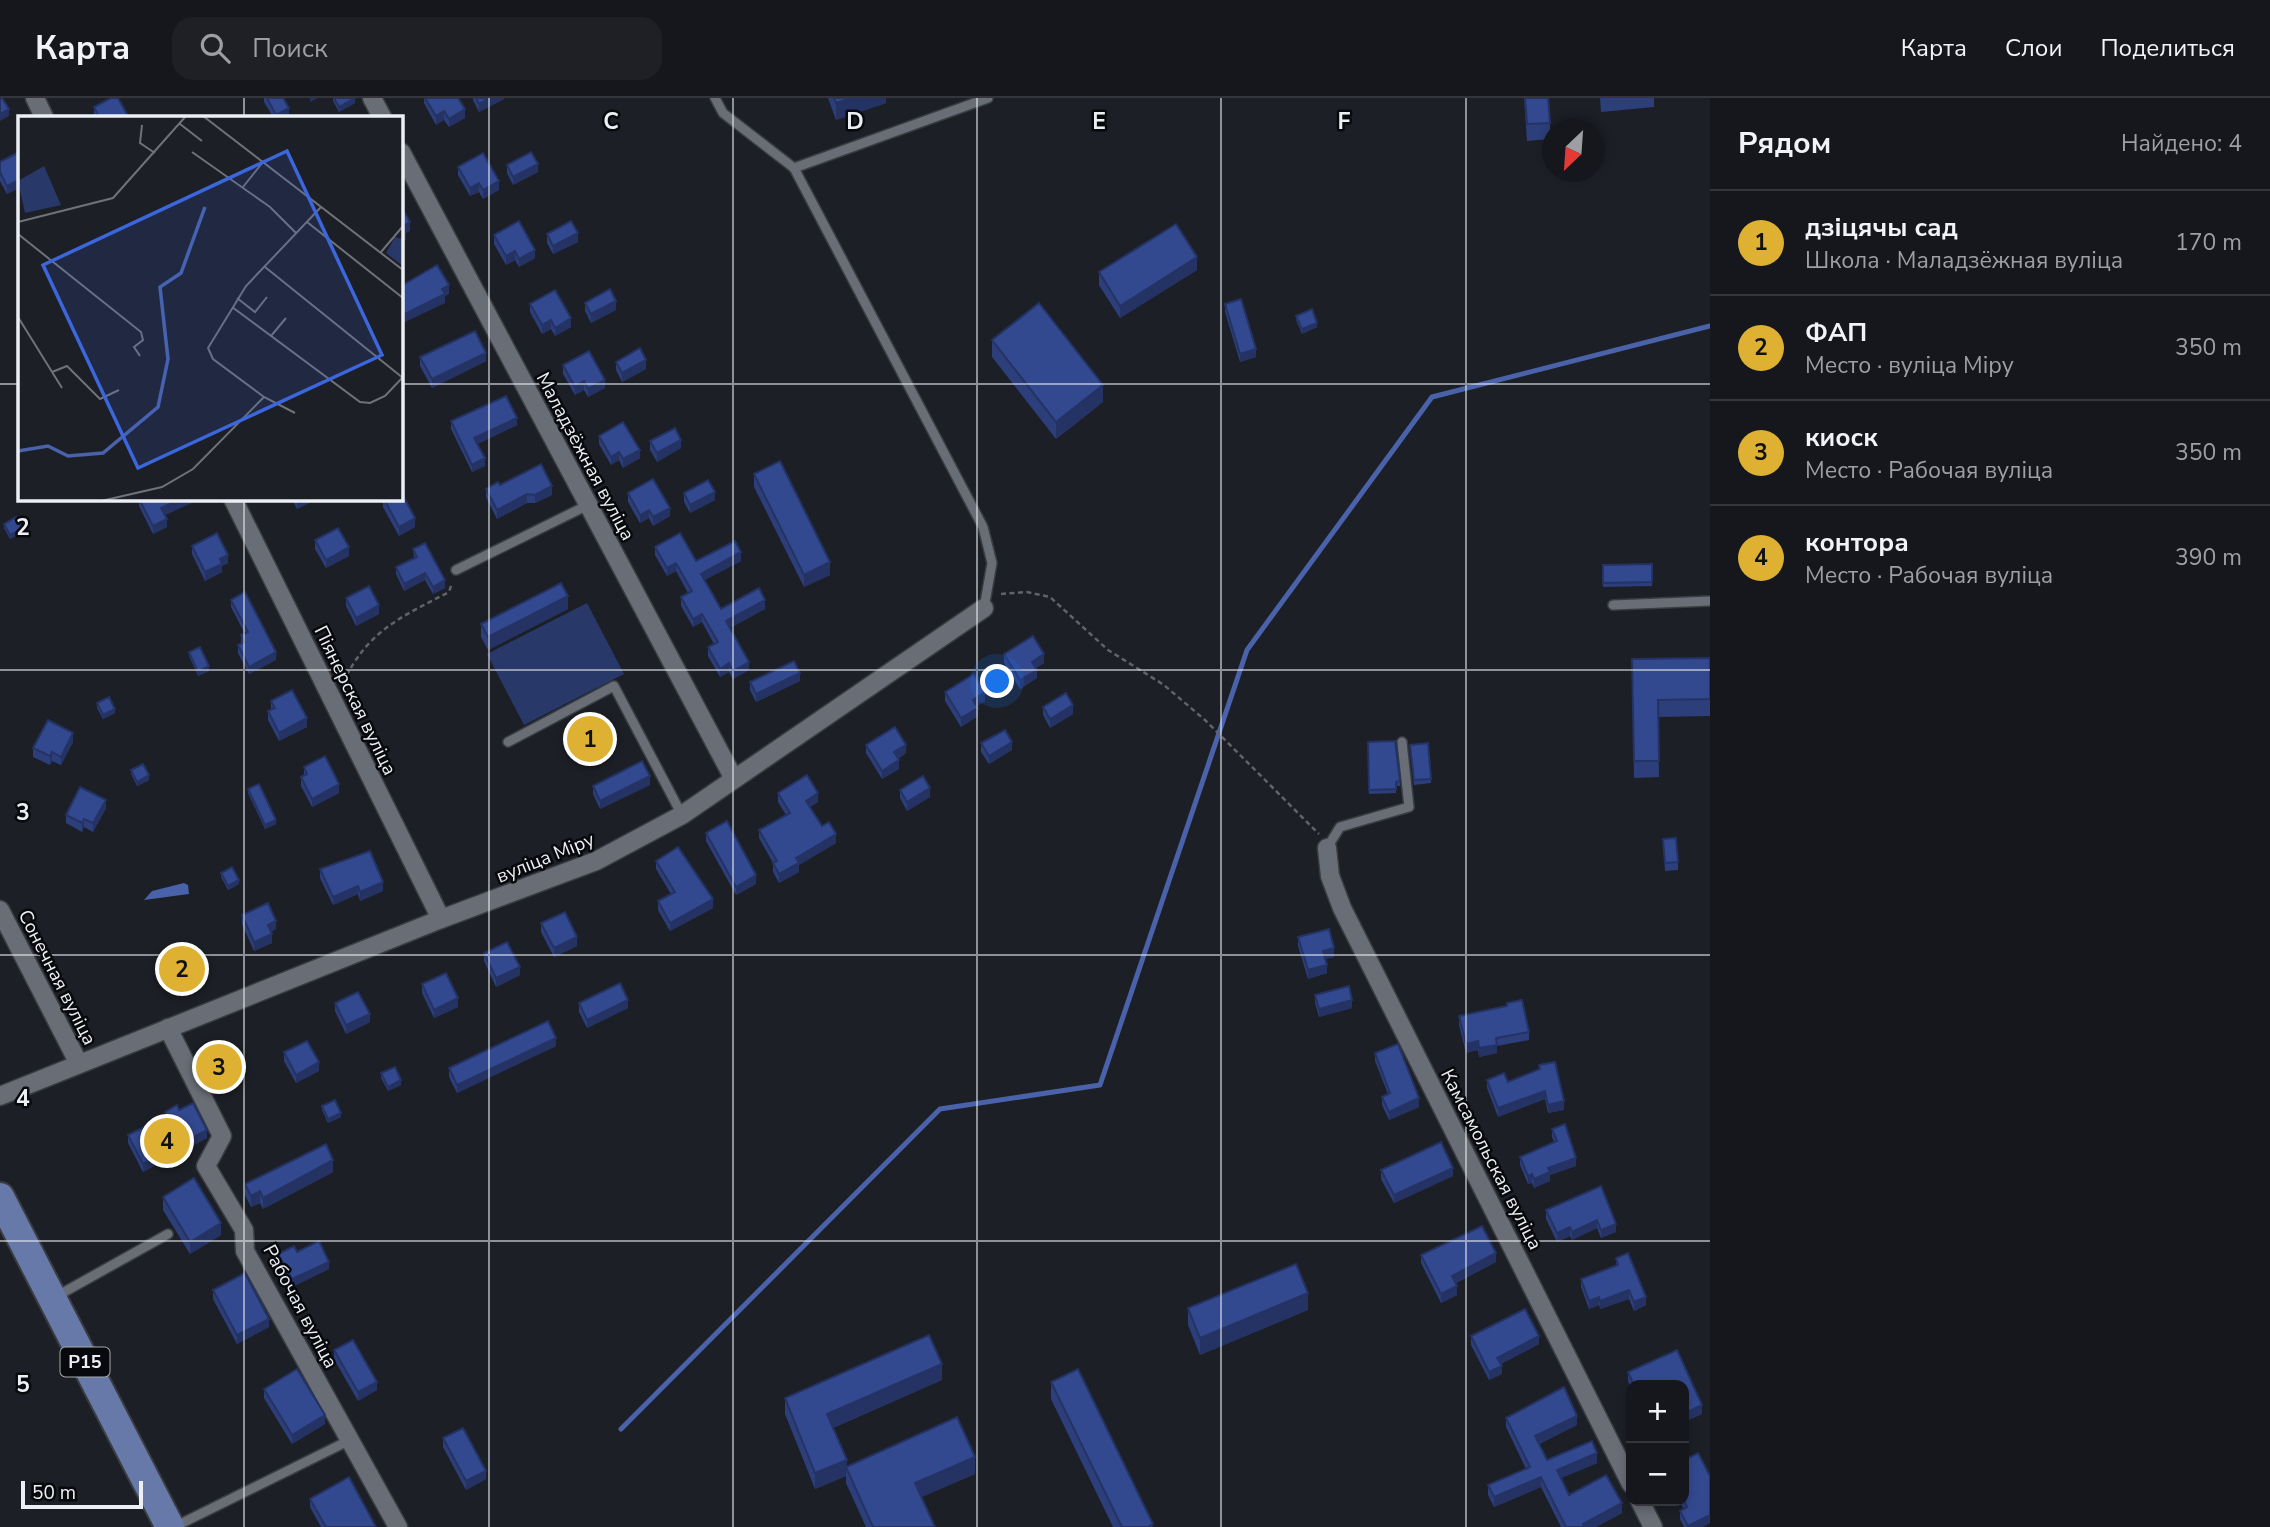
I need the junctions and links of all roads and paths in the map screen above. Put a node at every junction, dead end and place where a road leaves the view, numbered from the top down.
1 (34, 98) edge
2 (372, 98) edge
3 (715, 98) edge
4 (988, 98) edge
5 (43, 116) edge
6 (381, 116) edge
7 (402, 154) edge
8 (794, 168) junction
9 (233, 500) edge
10 (588, 505) junction
11 (456, 570) joint
12 (986, 601) junction
13 (1710, 601) edge
14 (1613, 605) dead end
15 (336, 706) junction
16 (508, 742) dead end
17 (1402, 742) dead end
18 (734, 779) junction
19 (682, 815) junction
20 (1327, 848) junction
21 (0, 910) edge
22 (441, 919) junction
23 (168, 1028) junction
24 (79, 1064) junction
25 (0, 1096) edge
26 (0, 1197) edge
27 (169, 1234) dead end
28 (52, 1298) junction
29 (350, 1440) junction
30 (1626, 1474) edge
31 (1642, 1506) edge
32 (172, 1527) edge
33 (398, 1527) edge
34 (1653, 1527) edge

1 - 5 street
2 - 6 street
3 - 8 lane
4 - 8 lane
7 - 10 street, Маладзёжная вуліца
8 - 12 lane
9 - 15 street, Піянерская вуліца
10 - 11 lane
10 - 18 street, Маладзёжная вуліца
11 - 15 path
12 - 18 street, вуліца Міру
12 - 20 path
13 - 14 lane
15 - 22 street, Піянерская вуліца
16 - 19 lane
17 - 20 lane
18 - 19 street, вуліца Міру
19 - 22 street, вуліца Міру
20 - 30 street, Камсамольская вуліца
21 - 24 street, Сонечная вуліца
22 - 23 street, вуліца Міру
23 - 24 street, вуліца Міру
23 - 29 street, Рабочая вуліца
24 - 25 street, вуліца Міру
26 - 28 main road, Р15
27 - 28 lane
28 - 32 main road, Р15
29 - 32 lane
29 - 33 street, Рабочая вуліца
31 - 34 street

